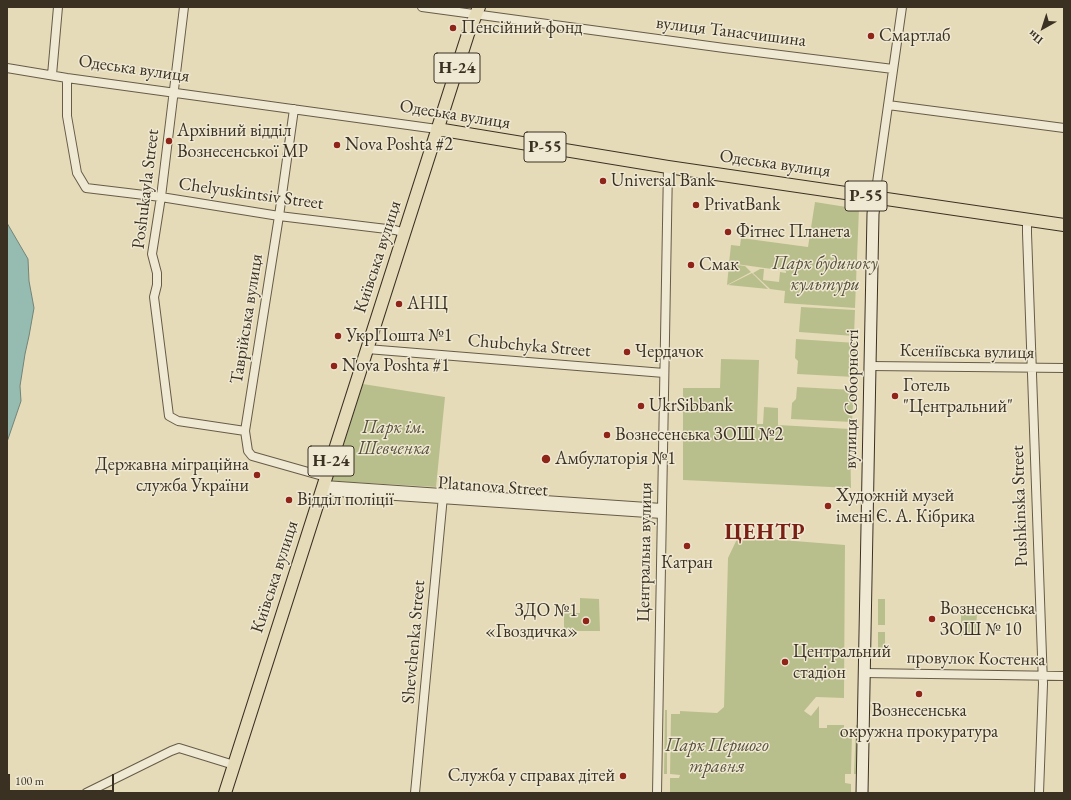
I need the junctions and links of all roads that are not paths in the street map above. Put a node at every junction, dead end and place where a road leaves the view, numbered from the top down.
1 (58, 7) edge
2 (184, 7) edge
3 (422, 7) edge
4 (902, 7) edge
5 (478, 10) edge
6 (7, 68) edge
7 (893, 69) junction
8 (52, 75) junction
9 (66, 78) junction
10 (173, 92) junction
11 (888, 105) junction
12 (294, 109) junction
13 (1064, 128) edge
14 (437, 129) junction
15 (668, 167) junction
16 (161, 197) junction
17 (875, 197) junction
18 (279, 216) junction
19 (1027, 219) junction
20 (1064, 225) edge
21 (405, 233) junction
22 (367, 349) junction
23 (870, 366) junction
24 (1064, 368) edge
25 (1032, 369) junction
26 (664, 373) junction
27 (245, 431) junction
28 (324, 484) junction
29 (443, 496) junction
30 (662, 511) junction
31 (864, 673) junction
32 (1042, 676) junction
33 (1064, 676) edge
34 (234, 765) junction
35 (86, 793) edge
36 (225, 793) edge
37 (415, 793) edge
38 (657, 793) edge
39 (862, 793) edge
40 (1039, 793) edge

1 - 8 street
2 - 10 street, Poshukayla Street
3 - 5 street, вулиця Танасчишина
4 - 7 street, вулиця Соборності
5 - 7 street, вулиця Танасчишина
5 - 14 main road, Київська вулиця / Н-24
6 - 8 street, Одеська вулиця
7 - 11 street, вулиця Соборності
8 - 9 street, Одеська вулиця
9 - 10 street, Одеська вулиця
9 - 16 street, Chelyuskintsiv Street
10 - 12 street, Одеська вулиця
10 - 16 street, Poshukayla Street
11 - 13 street
11 - 17 street, вулиця Соборності
12 - 14 street, Одеська вулиця
12 - 18 street, Таврійська вулиця
14 - 15 main road, Одеська вулиця / Р-55
14 - 21 main road, Київська вулиця / Н-24
15 - 17 main road, Одеська вулиця / Р-55
15 - 26 street, Центральна вулиця
16 - 18 street, Chelyuskintsiv Street
16 - 27 street, Poshukayla Street
17 - 19 main road, Одеська вулиця / Р-55
17 - 23 main road, вулиця Соборності
18 - 21 street, Chelyuskintsiv Street
18 - 27 street, Таврійська вулиця
19 - 20 main road, Одеська вулиця / Р-55
19 - 25 street, Pushkinska Street
21 - 22 main road, Київська вулиця / Н-24
22 - 26 street, Chubchyka Street
22 - 28 main road, Київська вулиця / Н-24
23 - 25 street, Ксеніївська вулиця
23 - 31 main road, вулиця Соборності
24 - 25 street, Ксеніївська вулиця
25 - 32 street, Pushkinska Street
26 - 30 street, Центральна вулиця
27 - 28 street, Таврійська вулиця
28 - 29 street, Platanova Street
28 - 34 main road, Київська вулиця / Н-24
29 - 30 street, Platanova Street
29 - 37 street, Shevchenka Street
30 - 38 street, Центральна вулиця
31 - 32 street, провулок Костенка
31 - 39 main road, вулиця Соборності
32 - 33 street, провулок Костенка
32 - 40 street, Pushkinska Street
34 - 35 street
34 - 36 main road, Київська вулиця / Н-24

